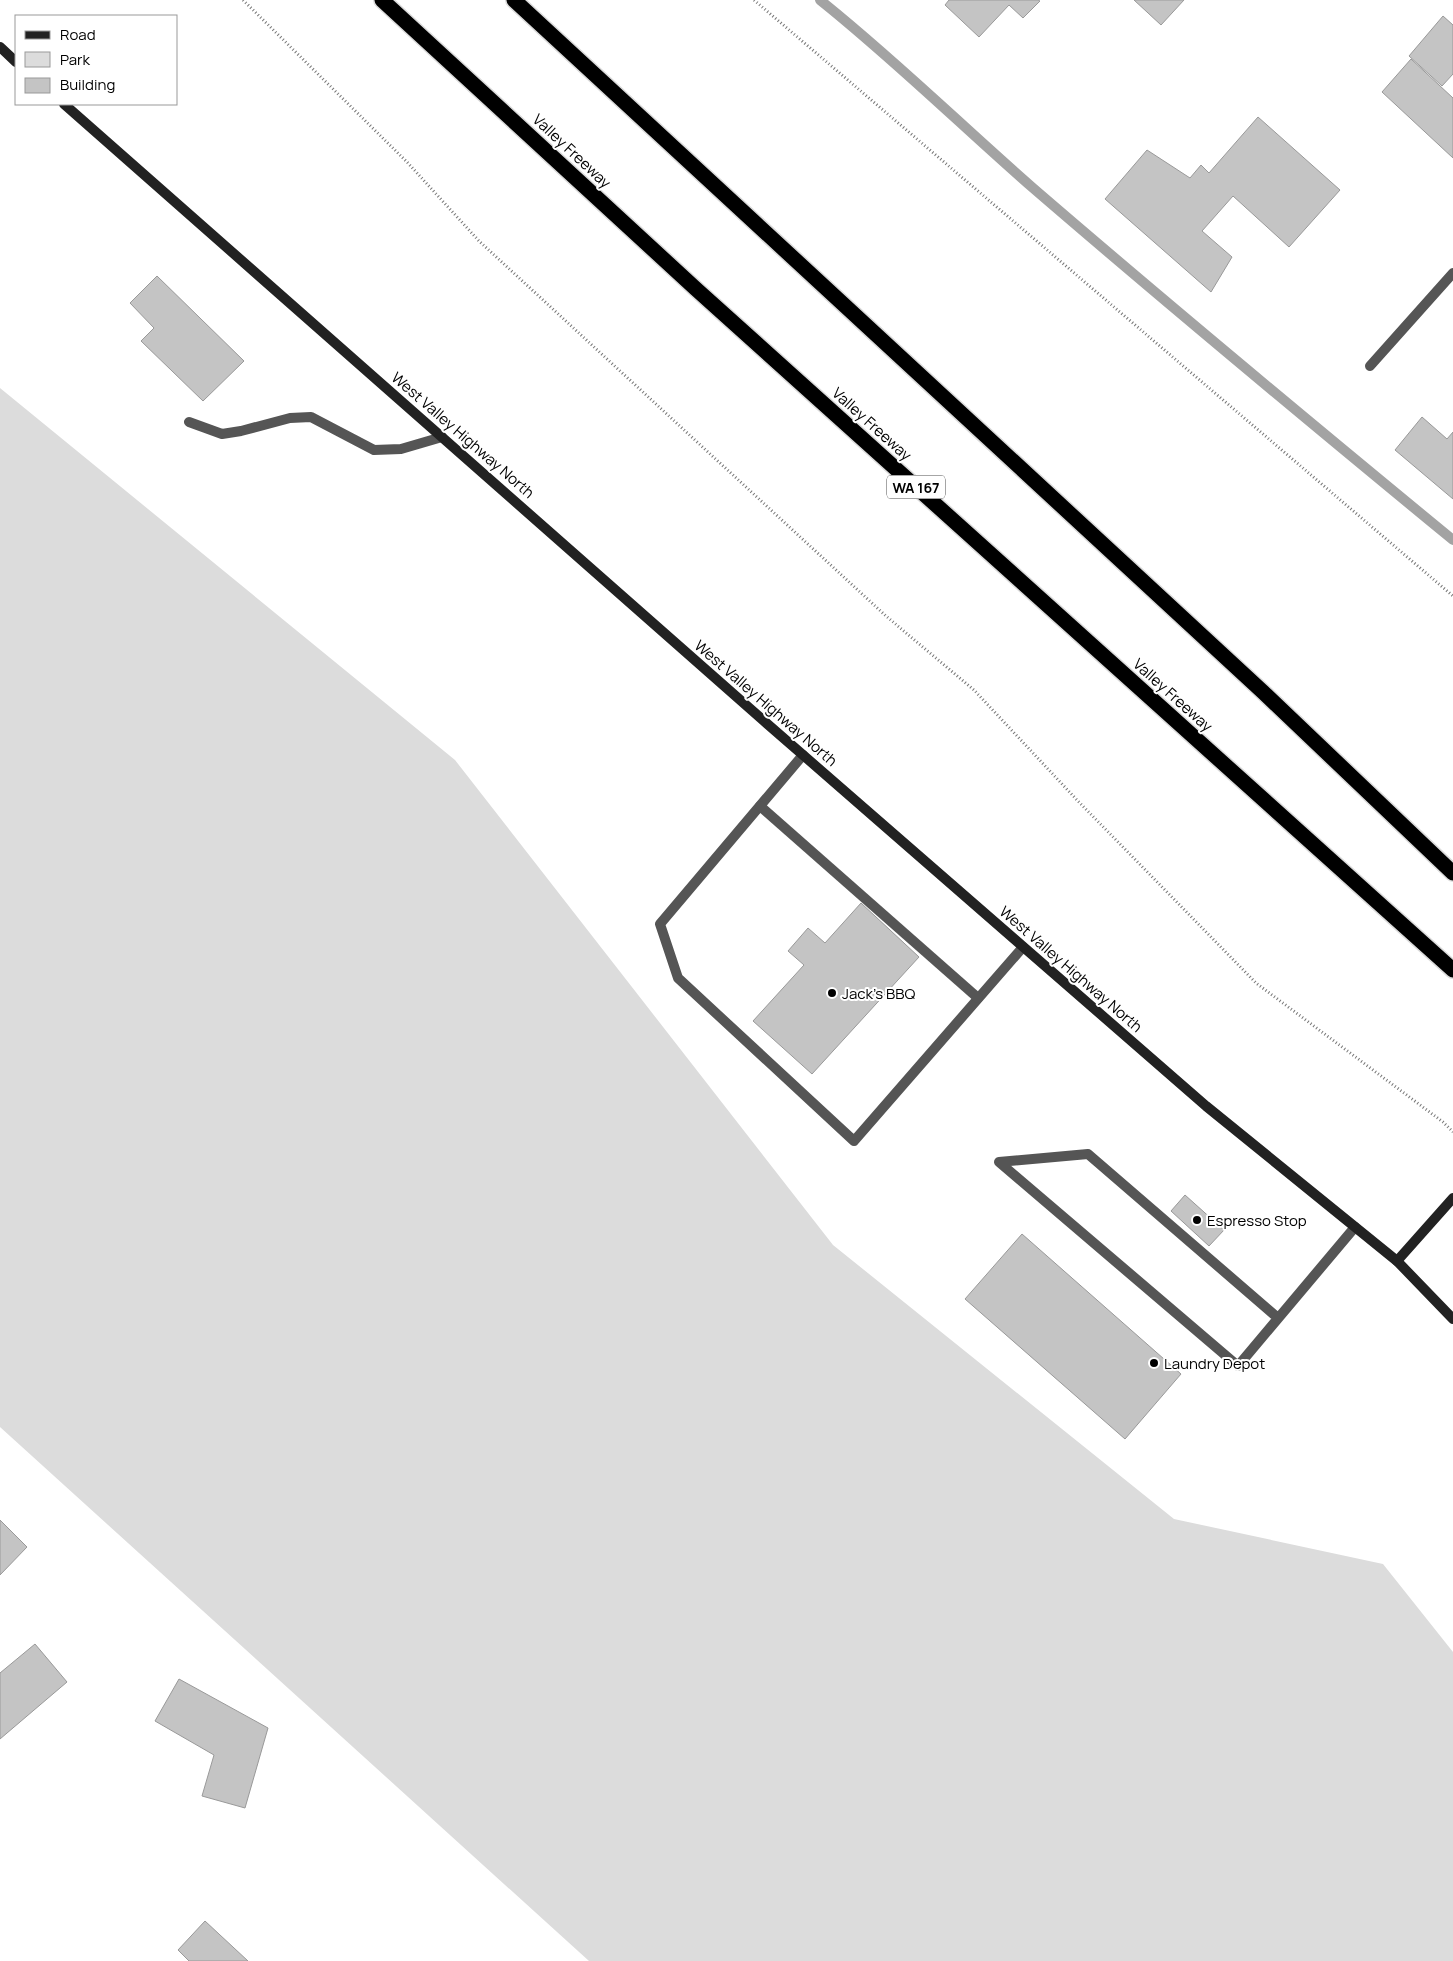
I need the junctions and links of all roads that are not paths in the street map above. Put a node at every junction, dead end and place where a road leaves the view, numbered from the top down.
1 (382, 0) edge
2 (514, 0) edge
3 (0, 47) edge
4 (15, 61) edge
5 (65, 105) edge
6 (1453, 273) edge
7 (1370, 366) dead end
8 (189, 422) dead end
9 (442, 437) junction
10 (803, 755) junction
11 (760, 806) junction
12 (1453, 873) edge
13 (1023, 947) junction
14 (1453, 970) edge
15 (978, 998) junction
16 (1453, 1198) edge
17 (1355, 1227) junction
18 (1397, 1261) junction
19 (1278, 1318) junction
20 (1453, 1319) edge

1 - 14 highway, Valley Freeway / WA 167
2 - 12 highway
3 - 4 main road
5 - 9 main road, West Valley Highway North
6 - 7 street
8 - 9 street
9 - 10 main road, West Valley Highway North
10 - 11 street
10 - 13 main road, West Valley Highway North
11 - 15 street
11 - 15 street
13 - 15 street
13 - 17 main road, West Valley Highway North
16 - 18 main road
17 - 18 main road, West Valley Highway North
17 - 19 street
18 - 20 main road, West Valley Highway North
19 - 19 street

